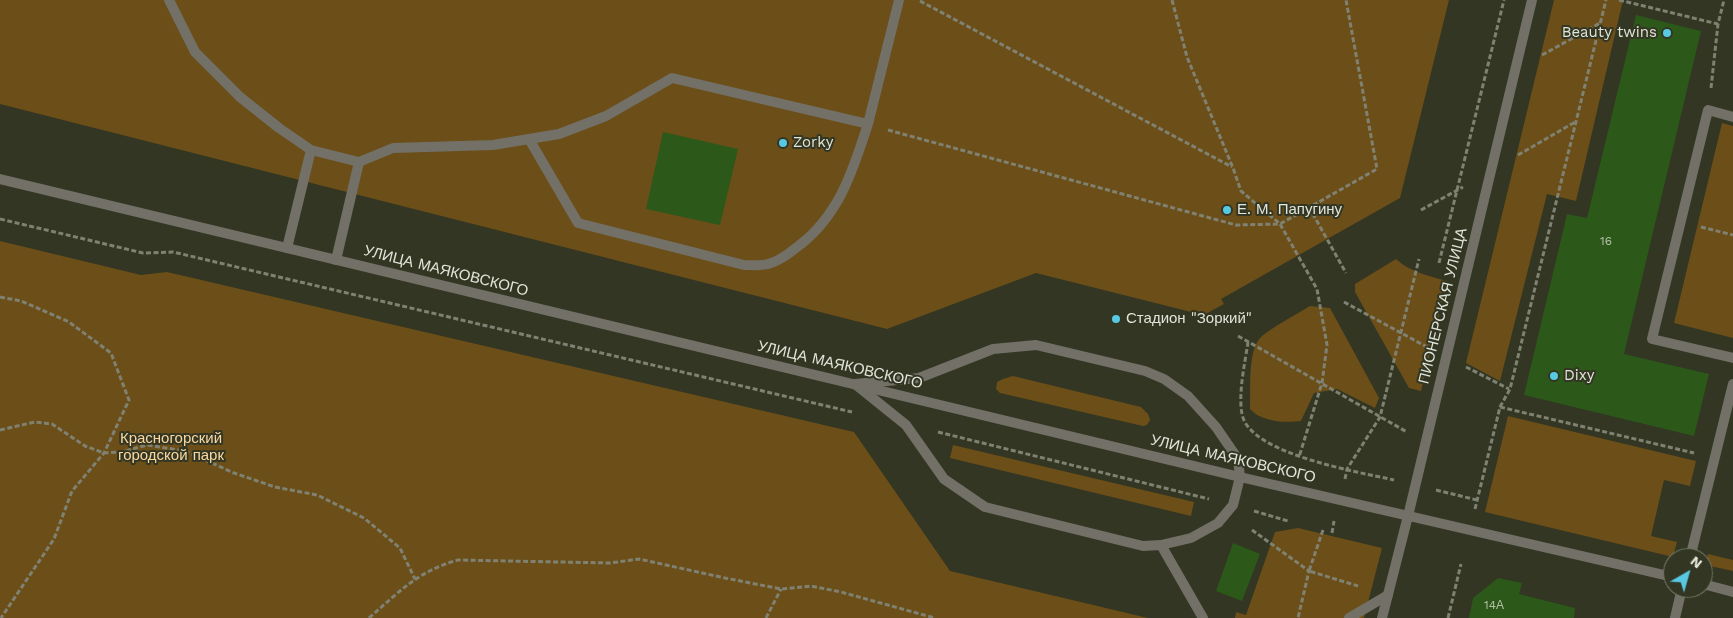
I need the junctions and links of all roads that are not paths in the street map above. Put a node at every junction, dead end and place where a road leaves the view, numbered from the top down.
1 (169, 0) edge
2 (899, 0) edge
3 (1532, 0) edge
4 (1733, 117) edge
5 (868, 124) junction
6 (529, 139) junction
7 (311, 150) junction
8 (359, 162) junction
9 (0, 179) edge
10 (287, 248) junction
11 (336, 260) junction
12 (1733, 358) edge
13 (855, 384) junction
14 (1733, 384) edge
15 (1240, 477) junction
16 (1408, 516) junction
17 (1160, 545) junction
18 (1692, 548) edge
19 (1663, 576) edge
20 (1713, 587) edge
21 (1733, 592) edge
22 (1388, 595) junction
23 (1680, 598) edge
24 (1203, 618) edge
25 (1349, 618) edge
26 (1382, 618) edge
27 (1675, 618) edge

1 - 7 street
2 - 5 street
3 - 16 street, ПИОНЕРСКАЯ УЛИЦА
4 - 12 street
5 - 6 street
5 - 6 street
6 - 8 street
7 - 8 street
7 - 10 street
8 - 11 street
9 - 10 street, УЛИЦА МАЯКОВСКОГО
10 - 11 street, УЛИЦА МАЯКОВСКОГО
11 - 13 street, УЛИЦА МАЯКОВСКОГО
13 - 15 street, УЛИЦА МАЯКОВСКОГО
13 - 15 street
13 - 17 street
14 - 18 street
15 - 16 street, УЛИЦА МАЯКОВСКОГО
15 - 17 street
16 - 19 street, УЛИЦА МАЯКОВСКОГО
16 - 22 street, ПИОНЕРСКАЯ УЛИЦА
17 - 24 street
20 - 21 street
22 - 25 street
22 - 26 street, ПИОНЕРСКАЯ УЛИЦА
23 - 27 street

